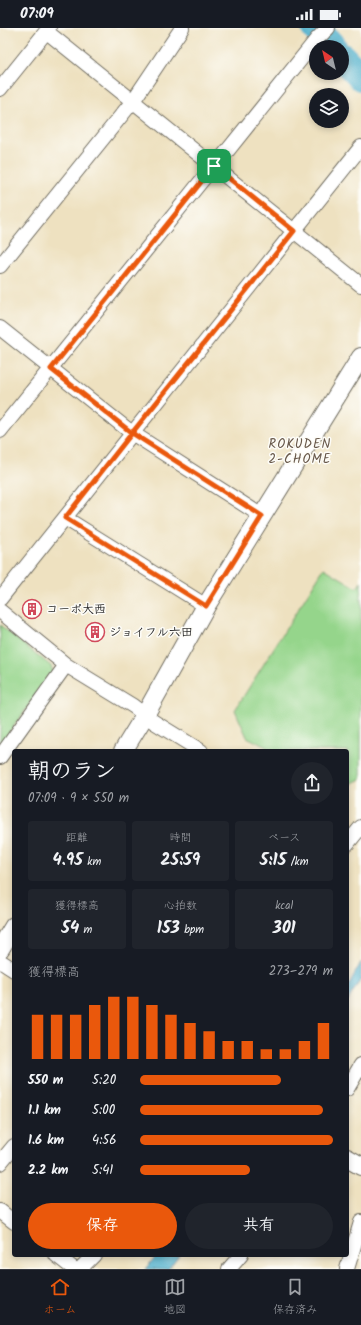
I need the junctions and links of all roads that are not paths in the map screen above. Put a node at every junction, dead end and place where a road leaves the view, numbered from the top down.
1 (182, 28) edge
2 (48, 30) edge
3 (324, 33) edge
4 (0, 89) edge
5 (132, 101) junction
6 (361, 147) edge
7 (214, 166) junction
8 (294, 231) junction
9 (0, 266) edge
10 (361, 285) edge
11 (0, 328) edge
12 (361, 357) edge
13 (51, 369) junction
14 (0, 431) edge
15 (132, 433) junction
16 (262, 516) junction
17 (65, 518) junction
18 (0, 599) edge
19 (206, 606) junction
20 (0, 612) edge
21 (66, 665) junction
22 (145, 715) junction
23 (124, 749) edge
24 (198, 749) edge
25 (0, 757) edge
26 (361, 827) edge
27 (349, 840) edge
28 (12, 929) edge
29 (0, 949) edge
30 (0, 961) edge
31 (12, 969) edge
32 (361, 1065) edge
33 (349, 1086) edge
34 (12, 1149) edge
35 (349, 1159) edge
36 (0, 1164) edge
37 (361, 1166) edge
38 (0, 1211) edge
39 (12, 1220) edge
40 (361, 1222) edge
41 (59, 1257) edge
42 (92, 1257) edge
43 (239, 1257) edge
44 (74, 1269) edge
45 (80, 1269) edge
46 (229, 1269) edge
47 (347, 1269) edge

1 - 5 street
2 - 4 street
2 - 5 street
3 - 7 street
5 - 7 street
5 - 9 street
6 - 8 street
7 - 8 street
7 - 13 street
8 - 10 street
8 - 15 street
11 - 13 street
12 - 16 street
13 - 14 street
13 - 15 street
15 - 16 street
15 - 17 street
16 - 19 street
17 - 18 street
17 - 19 street
19 - 22 street
20 - 21 street
21 - 22 street
21 - 25 street
22 - 23 street
22 - 24 street
26 - 27 street
28 - 29 street
30 - 31 street
32 - 33 street
34 - 36 street
35 - 37 street
38 - 39 street
40 - 47 street
41 - 44 street
42 - 45 street
43 - 46 street

